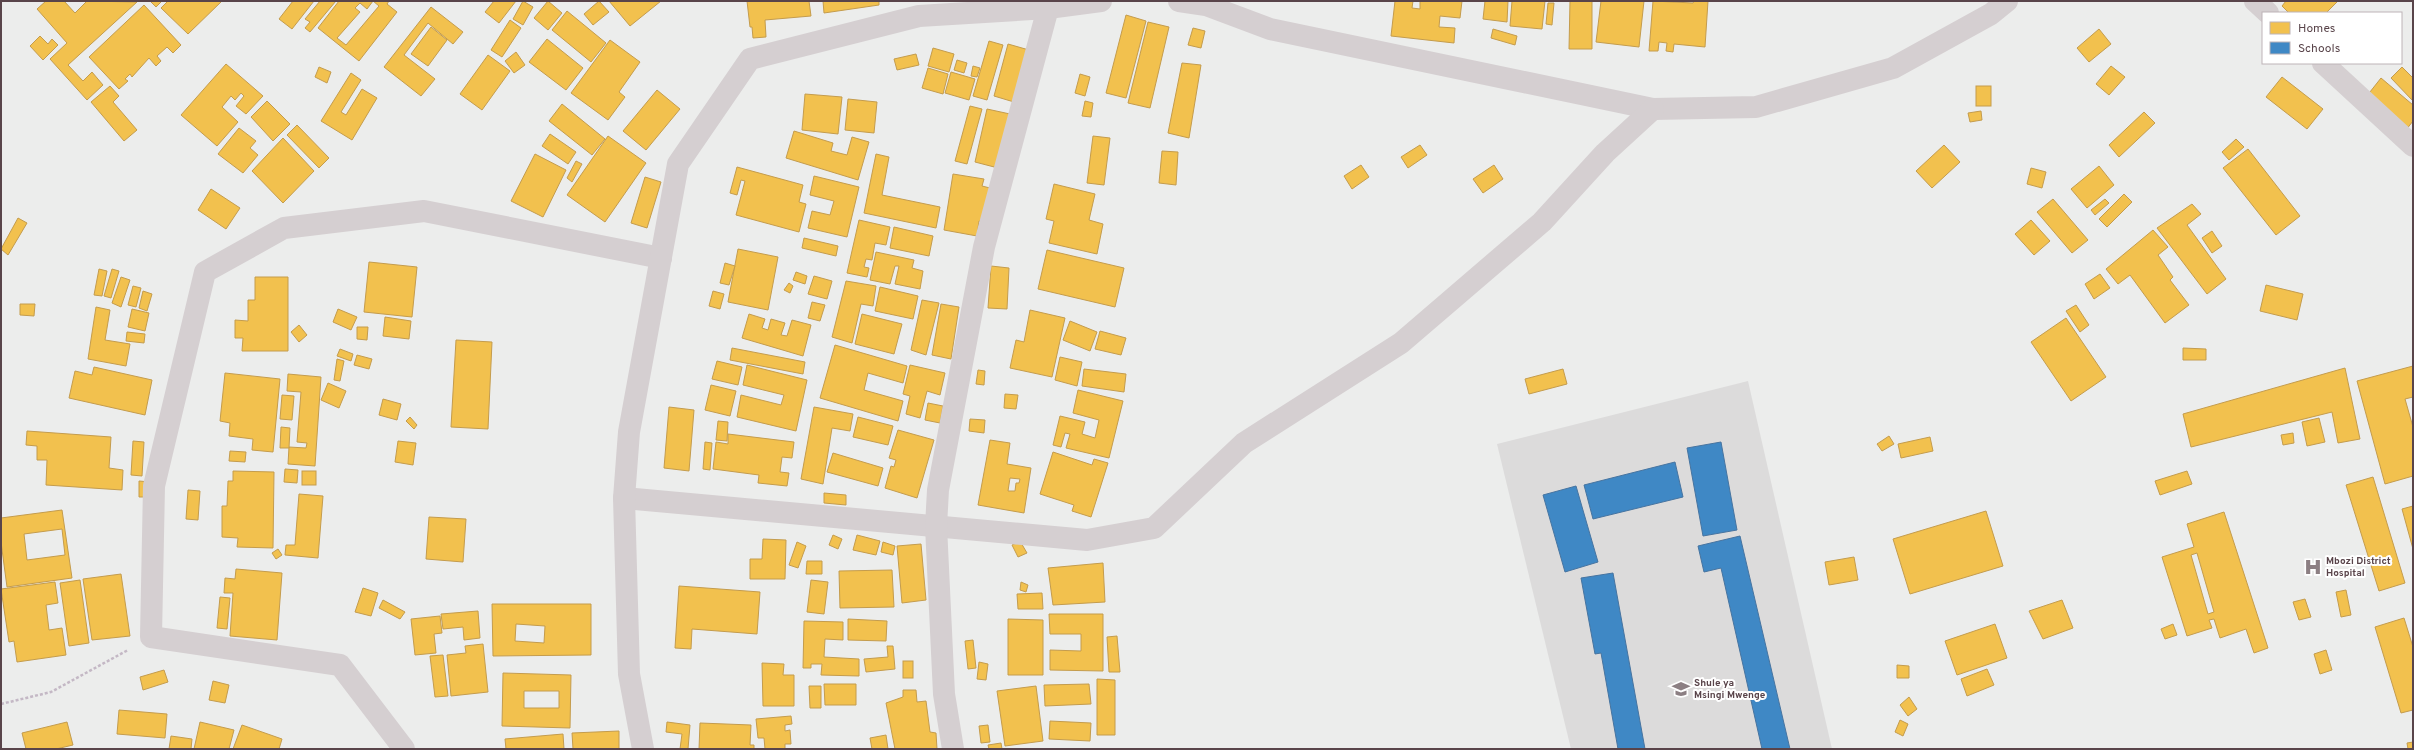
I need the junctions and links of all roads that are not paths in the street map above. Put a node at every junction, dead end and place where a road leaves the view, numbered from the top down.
1 (1101, 1) edge
2 (1179, 1) edge
3 (2007, 1) edge
4 (2255, 1) edge
5 (1048, 8) junction
6 (2267, 12) edge
7 (2324, 64) edge
8 (1653, 109) junction
9 (2413, 146) edge
10 (661, 258) junction
11 (624, 498) junction
12 (936, 526) junction
13 (404, 749) edge
14 (643, 749) edge
15 (953, 749) edge

1 - 5 street
2 - 8 street
3 - 8 street
4 - 6 street
5 - 10 street
5 - 12 street
7 - 9 street
8 - 12 street
10 - 11 street
10 - 13 street
11 - 12 street
11 - 14 street
12 - 15 street

